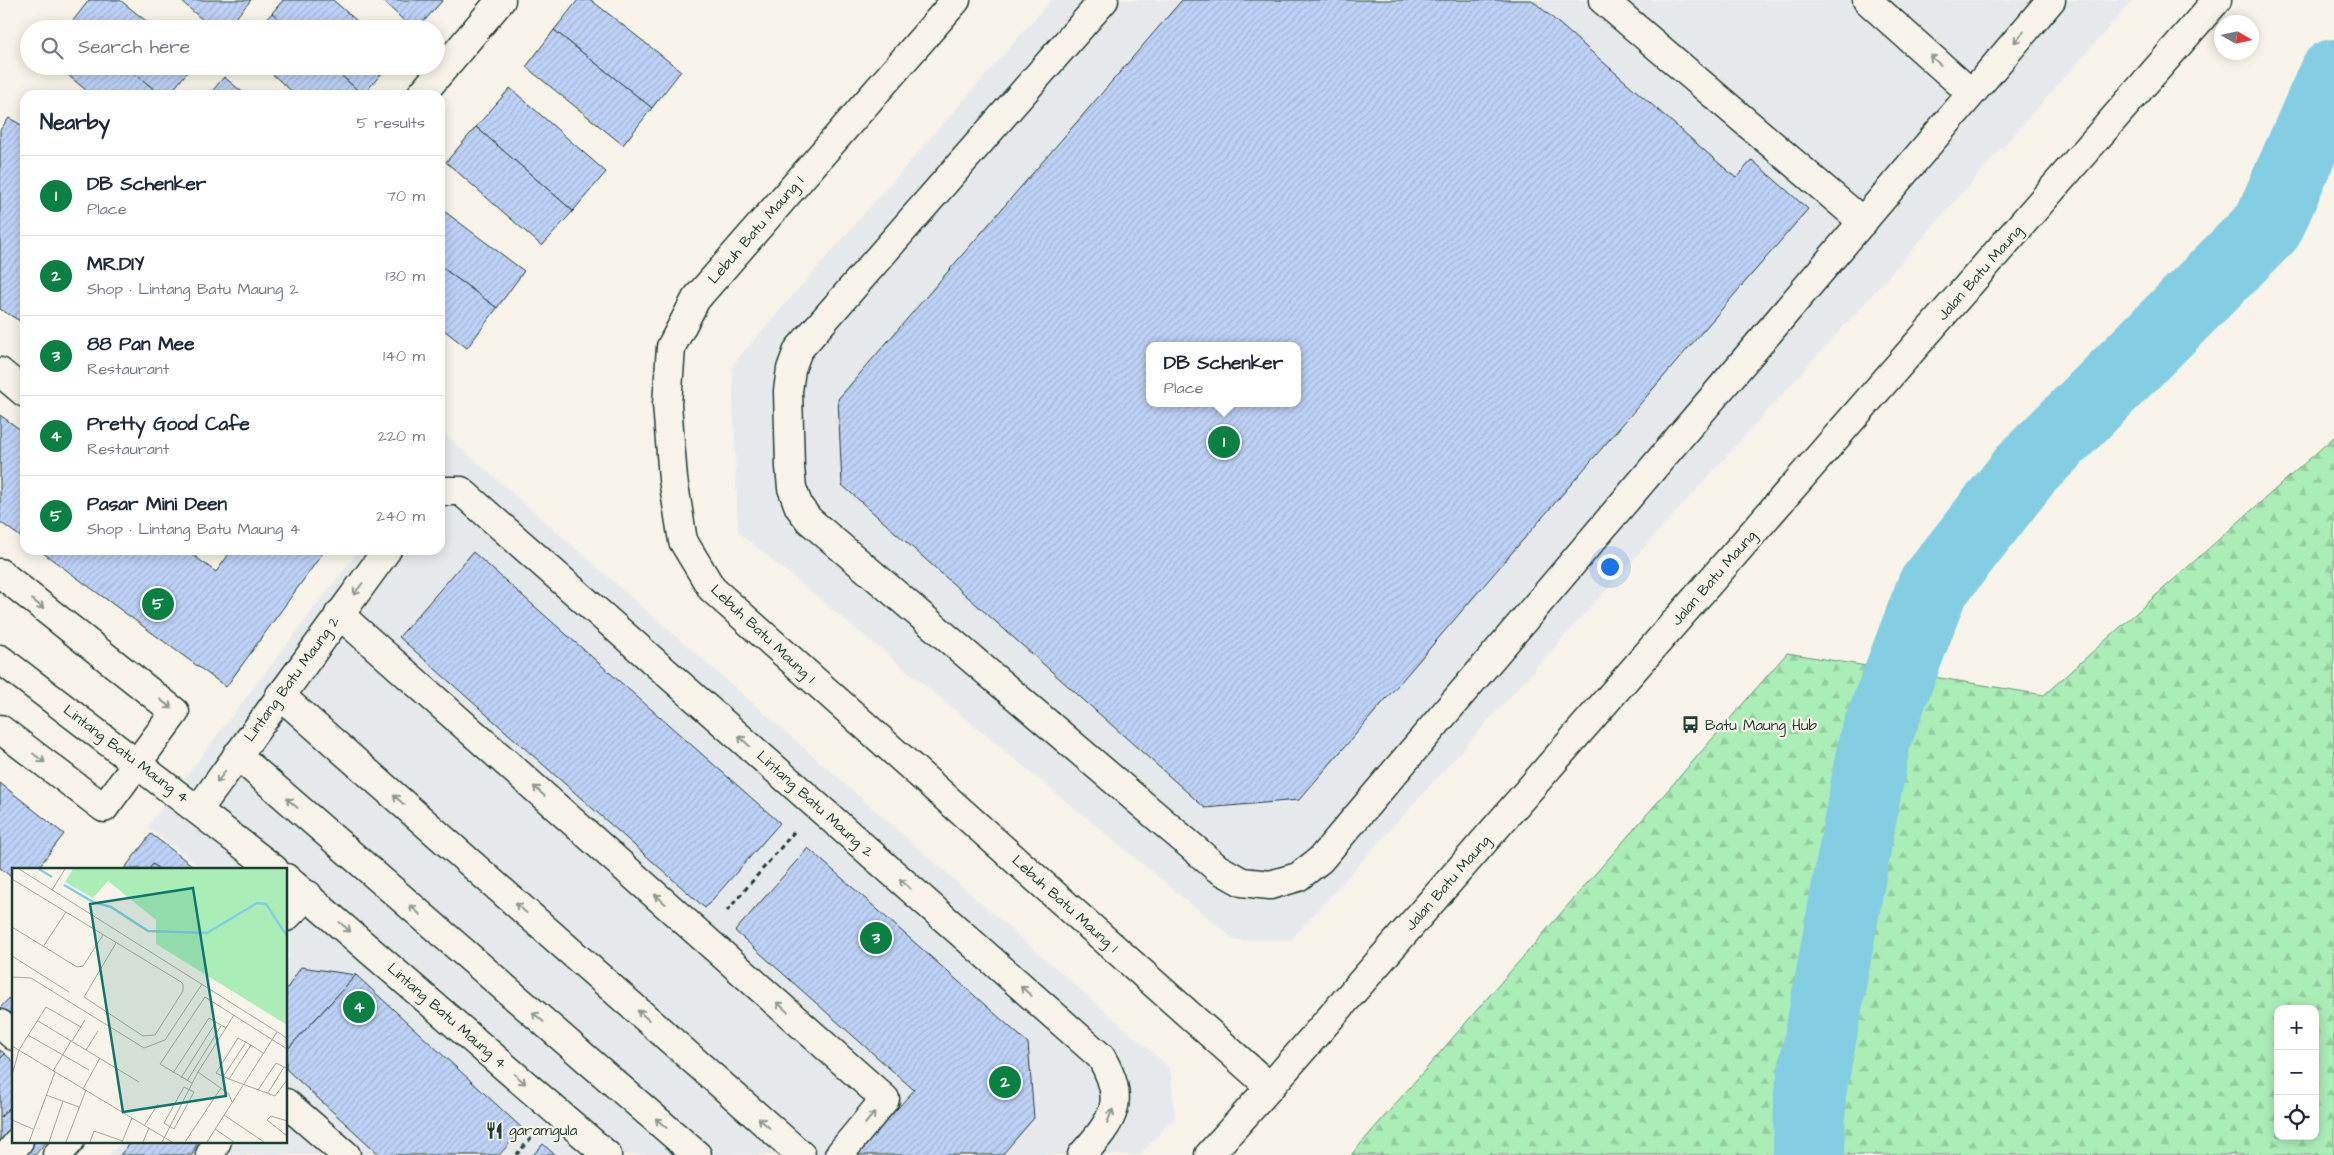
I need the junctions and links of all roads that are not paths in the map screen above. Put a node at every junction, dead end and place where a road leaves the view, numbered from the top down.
1 (502, 0) edge
2 (956, 0) edge
3 (1104, 0) edge
4 (1603, 0) edge
5 (1867, 0) edge
6 (2051, 0) edge
7 (2217, 0) edge
8 (445, 67) edge
9 (438, 75) edge
10 (425, 90) edge
11 (1971, 93) junction
12 (1863, 222) junction
13 (0, 372) edge
14 (20, 389) edge
15 (445, 491) edge
16 (383, 555) edge
17 (0, 573) edge
18 (339, 614) junction
19 (0, 659) edge
20 (280, 695) junction
21 (0, 729) edge
22 (237, 755) junction
23 (137, 762) junction
24 (198, 810) junction
25 (273, 868) edge
26 (288, 880) edge
27 (308, 895) junction
28 (288, 915) edge
29 (0, 1024) edge
30 (12, 1034) edge
31 (1270, 1087) junction
32 (288, 1105) edge
33 (18, 1142) edge
34 (69, 1142) edge
35 (8, 1155) edge
36 (57, 1155) edge
37 (346, 1155) edge
38 (607, 1155) edge
39 (698, 1155) edge
40 (801, 1155) edge
41 (839, 1155) edge
42 (1082, 1155) edge
43 (1209, 1155) edge

1 - 8 street
2 - 31 street, Lebuh Batu Maung 1
3 - 12 street
4 - 12 street
11 -> 5 street
6 -> 11 street
7 - 31 street, Jalan Batu Maung
9 - 10 street
11 - 12 street
13 - 14 street
42 -> 15 street, Lintang Batu Maung 2
16 -> 18 street, Lintang Batu Maung 2
17 -> 23 street
18 - 20 street, Lintang Batu Maung 2
41 -> 18 street
19 - 23 street, Lintang Batu Maung 4
20 - 22 street, Lintang Batu Maung 2
40 -> 20 street
21 -> 23 street
22 -> 24 street, Lintang Batu Maung 2
39 -> 22 street
23 - 24 street, Lintang Batu Maung 4
24 - 25 street, Lintang Batu Maung 4
26 - 27 street, Lintang Batu Maung 4
27 - 28 street
27 -> 38 street, Lintang Batu Maung 4
29 - 30 street
31 - 43 street, Jalan Batu Maung
32 - 37 street
33 - 35 street
34 - 36 street

